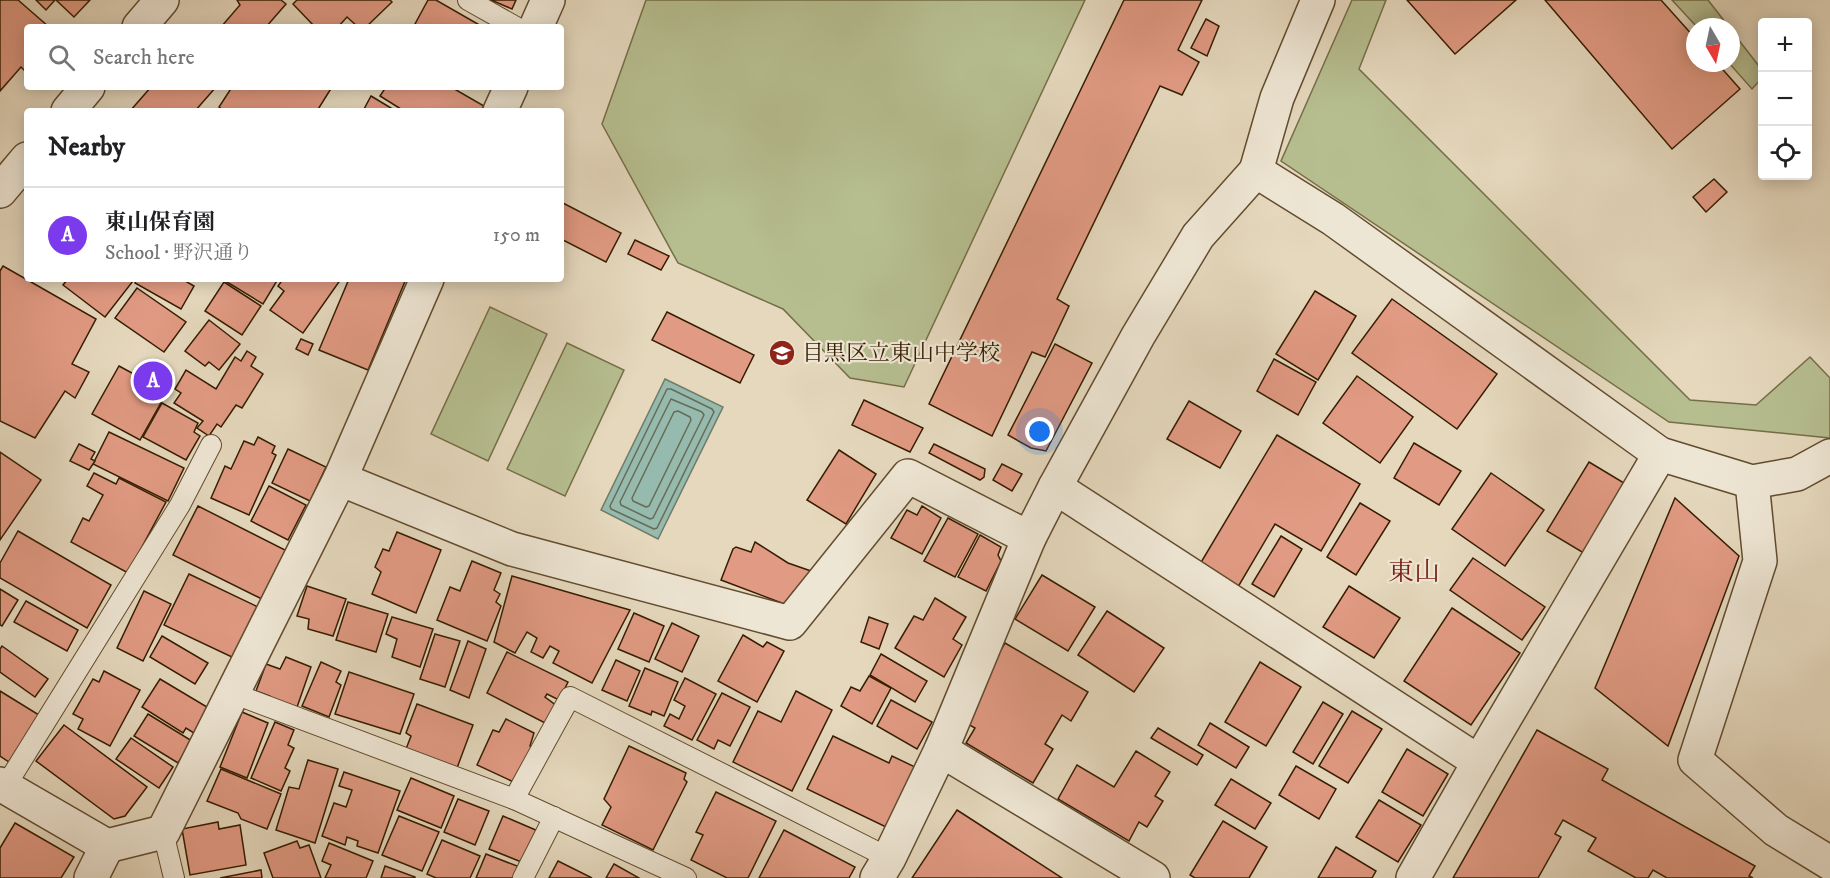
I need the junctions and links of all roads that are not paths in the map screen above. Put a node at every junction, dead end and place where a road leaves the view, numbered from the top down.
1 (162, 0) edge
2 (468, 0) edge
3 (548, 0) edge
4 (1318, 0) edge
5 (142, 24) edge
6 (511, 24) edge
7 (537, 24) edge
8 (86, 90) edge
9 (510, 90) edge
10 (70, 108) edge
11 (501, 108) edge
12 (24, 163) edge
13 (1256, 171) junction
14 (0, 191) edge
15 (426, 282) edge
16 (211, 445) dead end
17 (1660, 454) junction
18 (1830, 456) edge
19 (340, 479) junction
20 (1752, 482) junction
21 (1055, 487) junction
22 (1029, 538) junction
23 (232, 693) junction
24 (941, 750) junction
25 (1479, 762) junction
26 (2, 786) edge
27 (514, 799) junction
28 (554, 817) junction
29 (163, 832) junction
30 (107, 846) junction
31 (1830, 863) edge
32 (883, 868) edge
33 (91, 878) edge
34 (174, 878) edge
35 (523, 878) edge
36 (686, 878) edge
37 (1153, 878) edge
38 (1413, 878) edge

1 - 5 street
2 - 6 lane
3 - 7 street
4 - 13 street
8 - 10 street
9 - 11 street
12 - 14 street
13 - 17 street
13 - 21 street
15 - 19 street
16 - 26 lane
17 - 20 street
17 - 25 street
18 - 20 street
19 - 22 street
19 - 23 street
20 - 31 street
21 - 22 street
21 - 25 street
22 - 24 street
23 - 27 lane
23 - 29 street
24 - 32 street
24 - 37 street
25 - 38 street
26 - 30 street
27 - 28 lane
27 - 32 lane
28 - 35 lane
28 - 36 lane
29 - 30 street
29 - 34 lane
30 - 33 street

